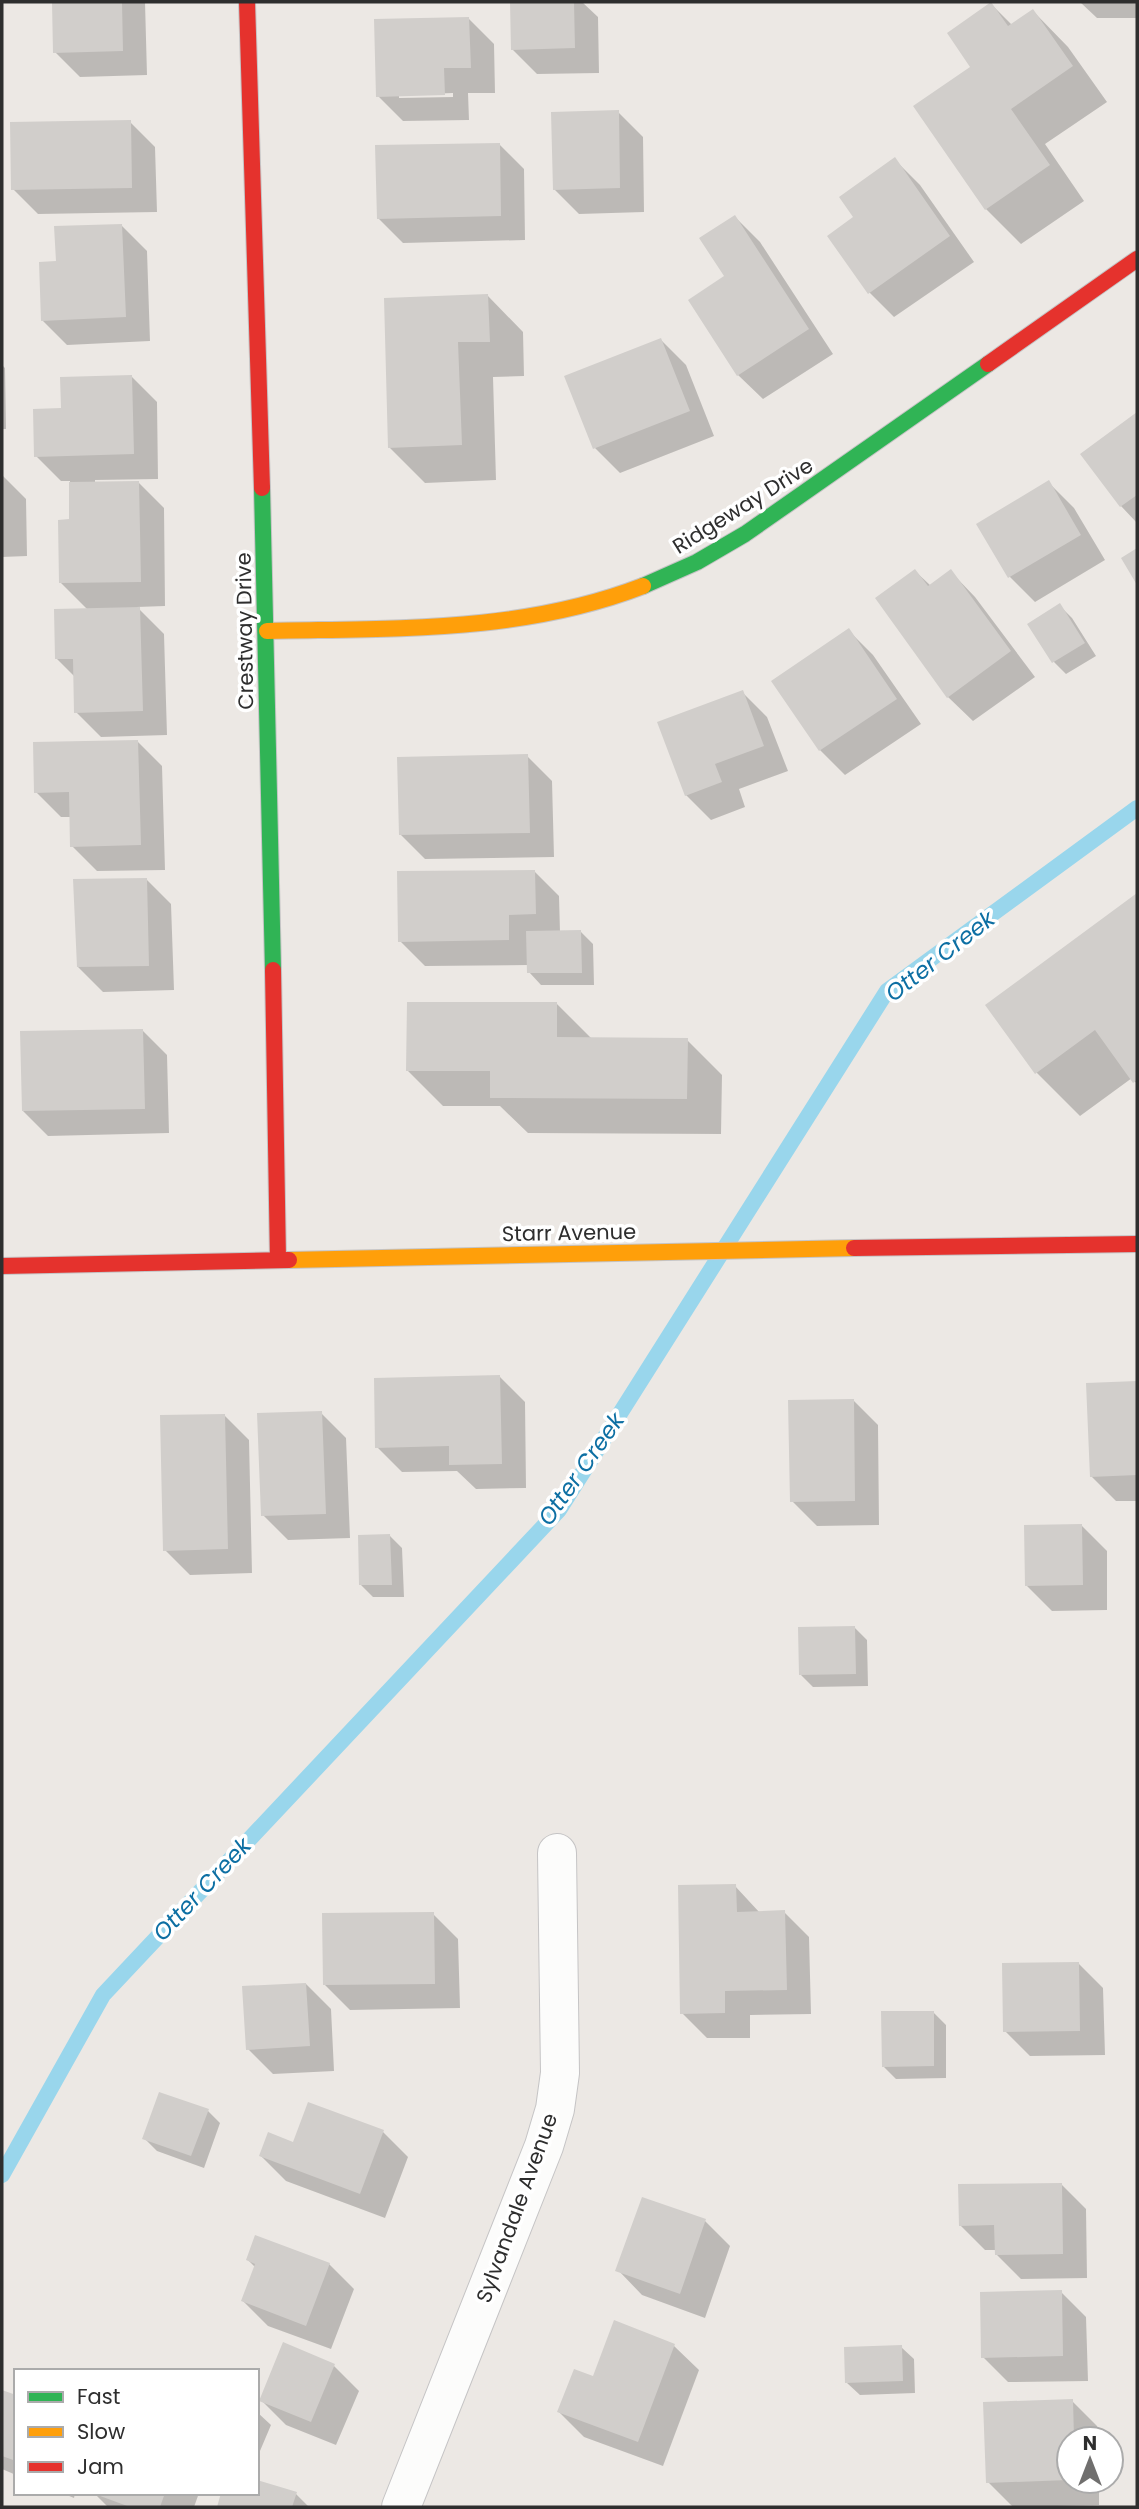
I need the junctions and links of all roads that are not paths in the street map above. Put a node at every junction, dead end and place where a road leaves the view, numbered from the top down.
1 (247, 2) edge
2 (1137, 259) edge
3 (267, 631) junction
4 (1137, 1244) edge
5 (278, 1260) junction
6 (2, 1266) edge
7 (557, 1853) dead end
8 (401, 2507) edge

1 - 3 street, Crestway Drive
2 - 3 street, Ridgeway Drive
3 - 5 street, Crestway Drive
4 - 5 street, Starr Avenue
5 - 6 street, Starr Avenue
7 - 8 street, Sylvandale Avenue

